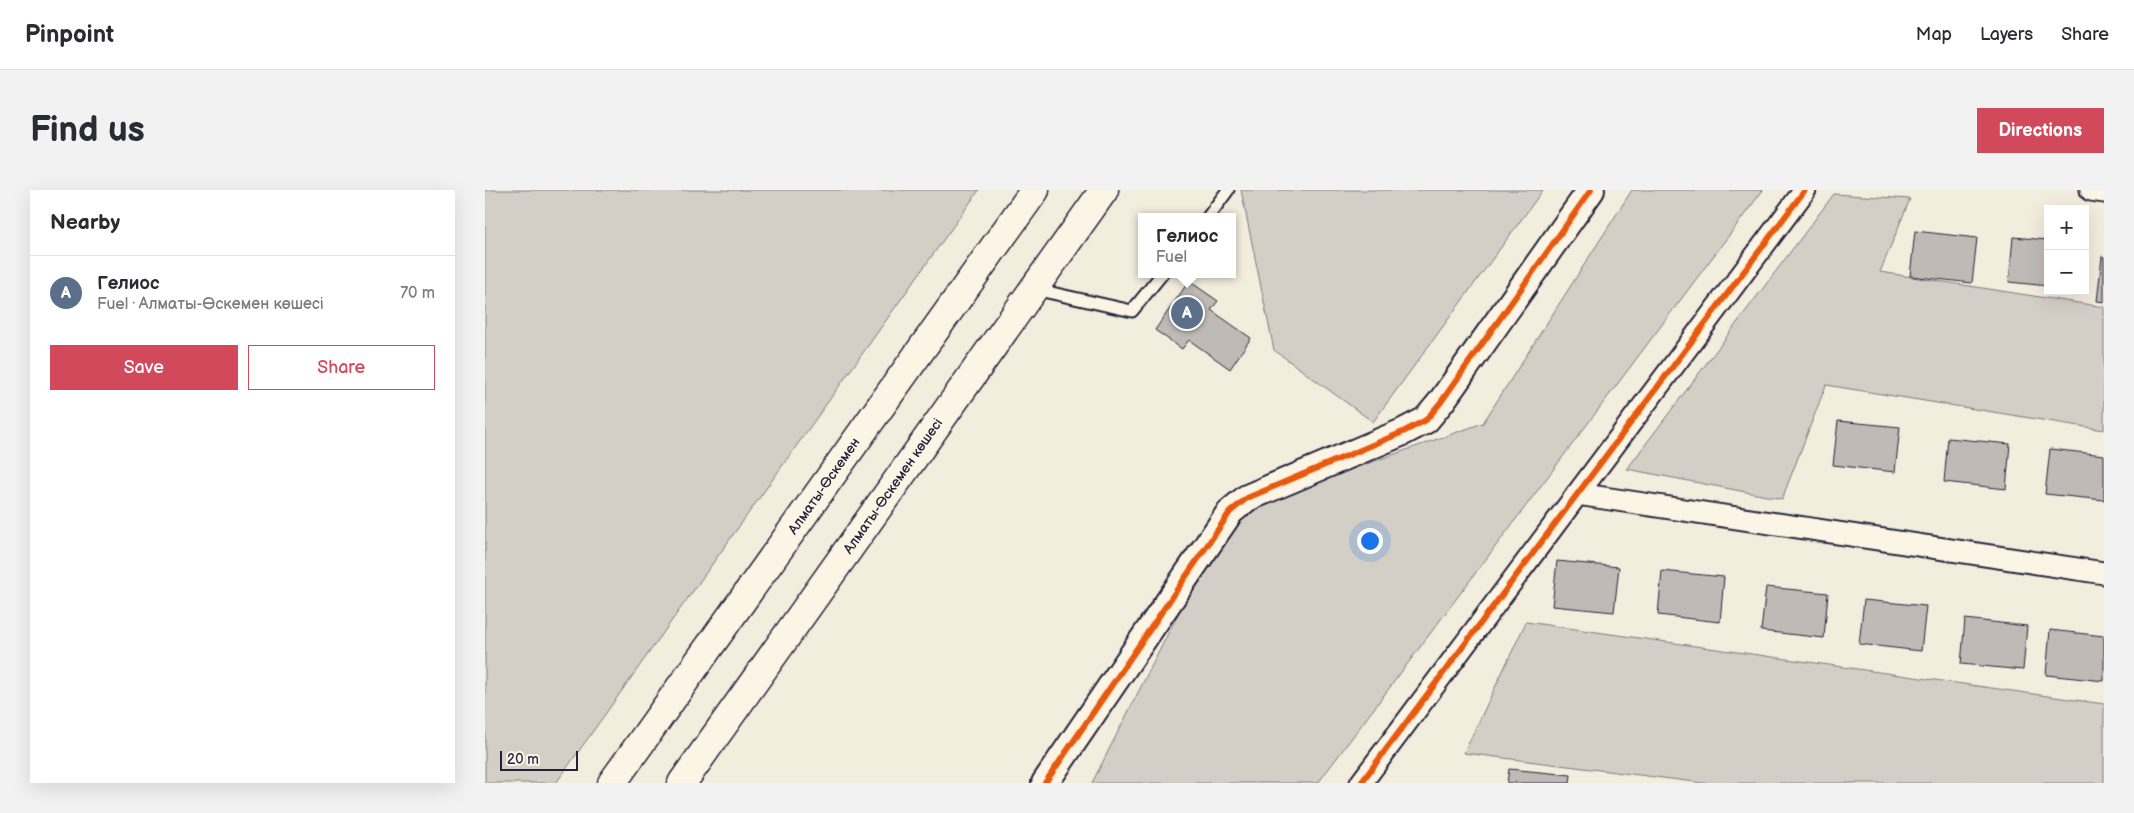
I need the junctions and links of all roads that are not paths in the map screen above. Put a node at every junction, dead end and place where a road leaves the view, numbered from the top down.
1 (1035, 190) edge
2 (1104, 190) edge
3 (1228, 190) edge
4 (1591, 190) edge
5 (1805, 190) edge
6 (2091, 190) edge
7 (2104, 192) edge
8 (1211, 213) edge
9 (1159, 278) edge
10 (1034, 289) junction
11 (1577, 494) junction
12 (2104, 573) edge
13 (612, 783) edge
14 (682, 783) edge
15 (1045, 783) edge
16 (1361, 783) edge

1 - 13 highway, Алматы-Өскемен
2 - 10 highway, Алматы-Өскемен көшесі
3 - 8 lane
4 - 15 street
5 - 11 street
6 - 7 street
9 - 10 lane
10 - 14 highway, Алматы-Өскемен көшесі
11 - 12 street
11 - 16 street

